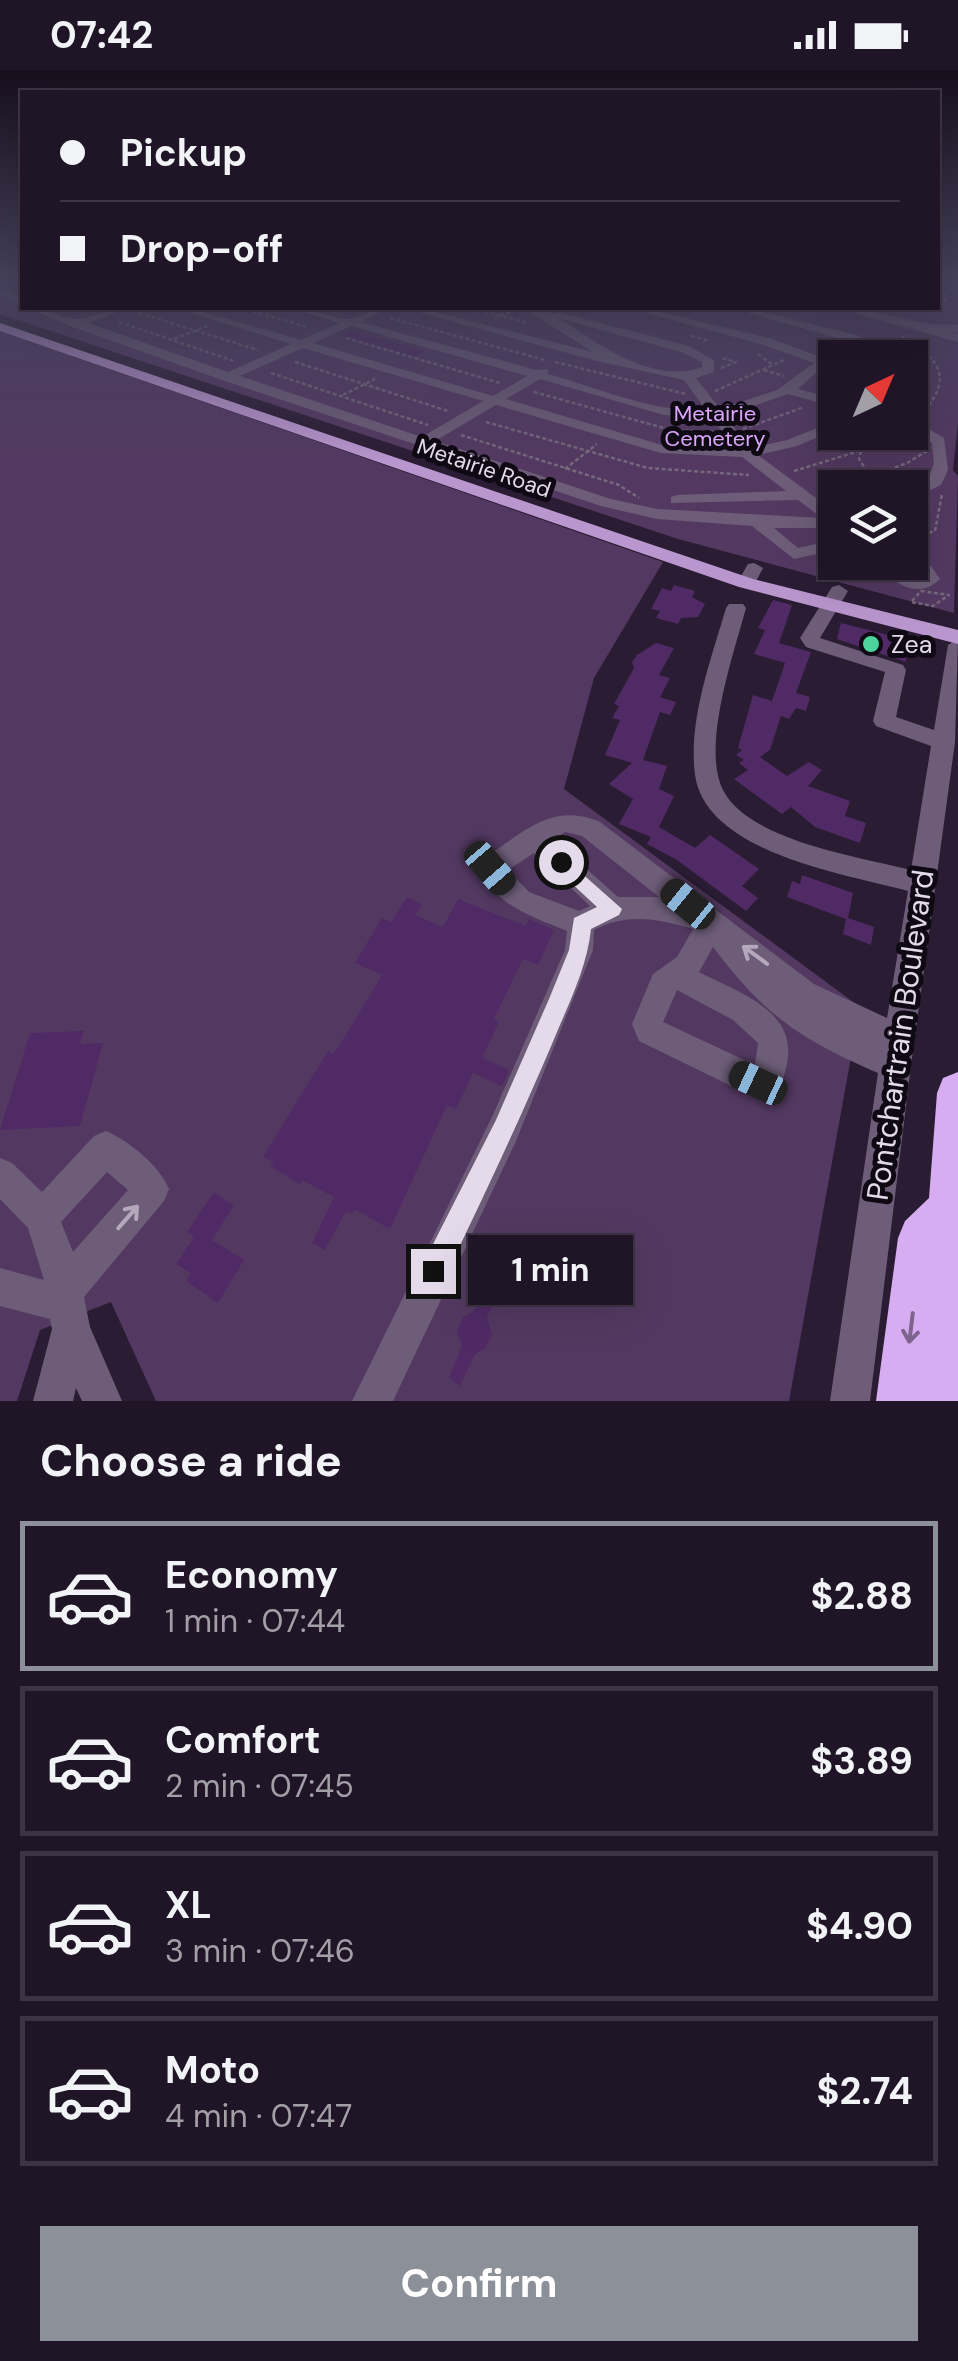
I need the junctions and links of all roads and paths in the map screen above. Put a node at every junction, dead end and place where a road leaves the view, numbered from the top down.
1 (42, 338) edge
2 (115, 338) edge
3 (166, 338) edge
4 (177, 338) edge
5 (282, 338) edge
6 (315, 338) edge
7 (408, 338) edge
8 (472, 338) edge
9 (523, 338) edge
10 (580, 338) edge
11 (638, 338) edge
12 (725, 338) edge
13 (751, 338) edge
14 (172, 340) junction
15 (302, 344) junction
16 (147, 349) junction
17 (576, 352) junction
18 (802, 353) junction
19 (928, 353) edge
20 (698, 354) junction
21 (818, 360) edge
22 (614, 362) junction
23 (557, 363) junction
24 (252, 366) junction
25 (818, 367) edge
26 (537, 375) junction
27 (227, 377) junction
28 (688, 378) junction
29 (784, 389) junction
30 (700, 393) junction
31 (818, 398) edge
32 (492, 402) junction
33 (928, 407) edge
34 (714, 414) junction
35 (444, 430) junction
36 (818, 432) edge
37 (928, 435) edge
38 (422, 443) junction
39 (939, 443) junction
40 (865, 450) edge
41 (746, 454) junction
42 (868, 470) edge
43 (891, 470) edge
44 (940, 480) junction
45 (928, 486) edge
46 (803, 496) junction
47 (631, 504) junction
48 (818, 507) edge
49 (818, 519) edge
50 (754, 520) junction
51 (928, 533) edge
52 (818, 549) edge
53 (940, 592) dead end
54 (836, 598) junction
55 (911, 602) dead end
56 (736, 608) dead end
57 (958, 624) edge
58 (958, 637) edge
59 (957, 662) edge
60 (944, 742) junction
61 (536, 840) junction
62 (921, 884) junction
63 (612, 909) junction
64 (710, 922) junction
65 (581, 924) junction
66 (680, 977) dead end
67 (896, 1052) junction
68 (958, 1093) edge
69 (0, 1176) edge
70 (952, 1209) junction
71 (42, 1217) junction
72 (0, 1287) edge
73 (67, 1308) junction
74 (53, 1401) edge
75 (102, 1401) edge
76 (372, 1401) edge
77 (850, 1401) edge
78 (903, 1401) edge
79 (942, 1401) edge

1 - 54 main road, Metairie Road
2 - 16 street
3 - 14 path
4 - 14 path
5 - 15 street
6 - 15 street
7 - 26 street
8 - 23 path
9 - 17 street
10 - 22 street
11 - 20 street
12 - 20 street
13 - 18 street
14 - 16 path
14 - 24 path
15 - 24 street
15 - 32 street
16 - 27 street
17 - 22 street
17 - 23 street
18 - 21 street
18 - 30 path
19 - 33 path
20 - 28 street
22 - 28 street
23 - 26 street
23 - 30 path
24 - 27 street
24 - 35 path
25 - 29 street
26 - 32 street
26 - 34 street
27 - 38 street
28 - 30 street
29 - 31 street
29 - 34 street
30 - 34 street
32 - 35 street
32 - 41 street
34 - 41 street
35 - 38 street
35 - 47 path
36 - 41 street
37 - 39 street
38 - 47 street
39 - 43 path
39 - 44 street
40 - 42 path
41 - 46 street
44 - 45 street
44 - 51 path
46 - 47 street
46 - 48 street
47 - 50 street
49 - 50 street
50 - 52 street
53 - 55 path
54 - 57 main road, Metairie Road
54 - 58 main road, Metairie Road
54 - 60 street
56 - 62 street
59 - 60 street, Pontchartrain Boulevard
60 - 62 street, Pontchartrain Boulevard
61 - 63 street
61 - 64 street
61 - 65 street
62 - 67 street, Pontchartrain Boulevard
63 - 64 street
63 - 65 street
64 - 66 street
64 - 67 street
65 - 76 street
67 - 77 street, Pontchartrain Boulevard
68 - 70 highway
69 - 71 street
70 -> 78 highway
70 - 79 highway
71 - 73 street
73 -> 71 street
72 - 73 street
73 - 74 street
73 - 75 street

